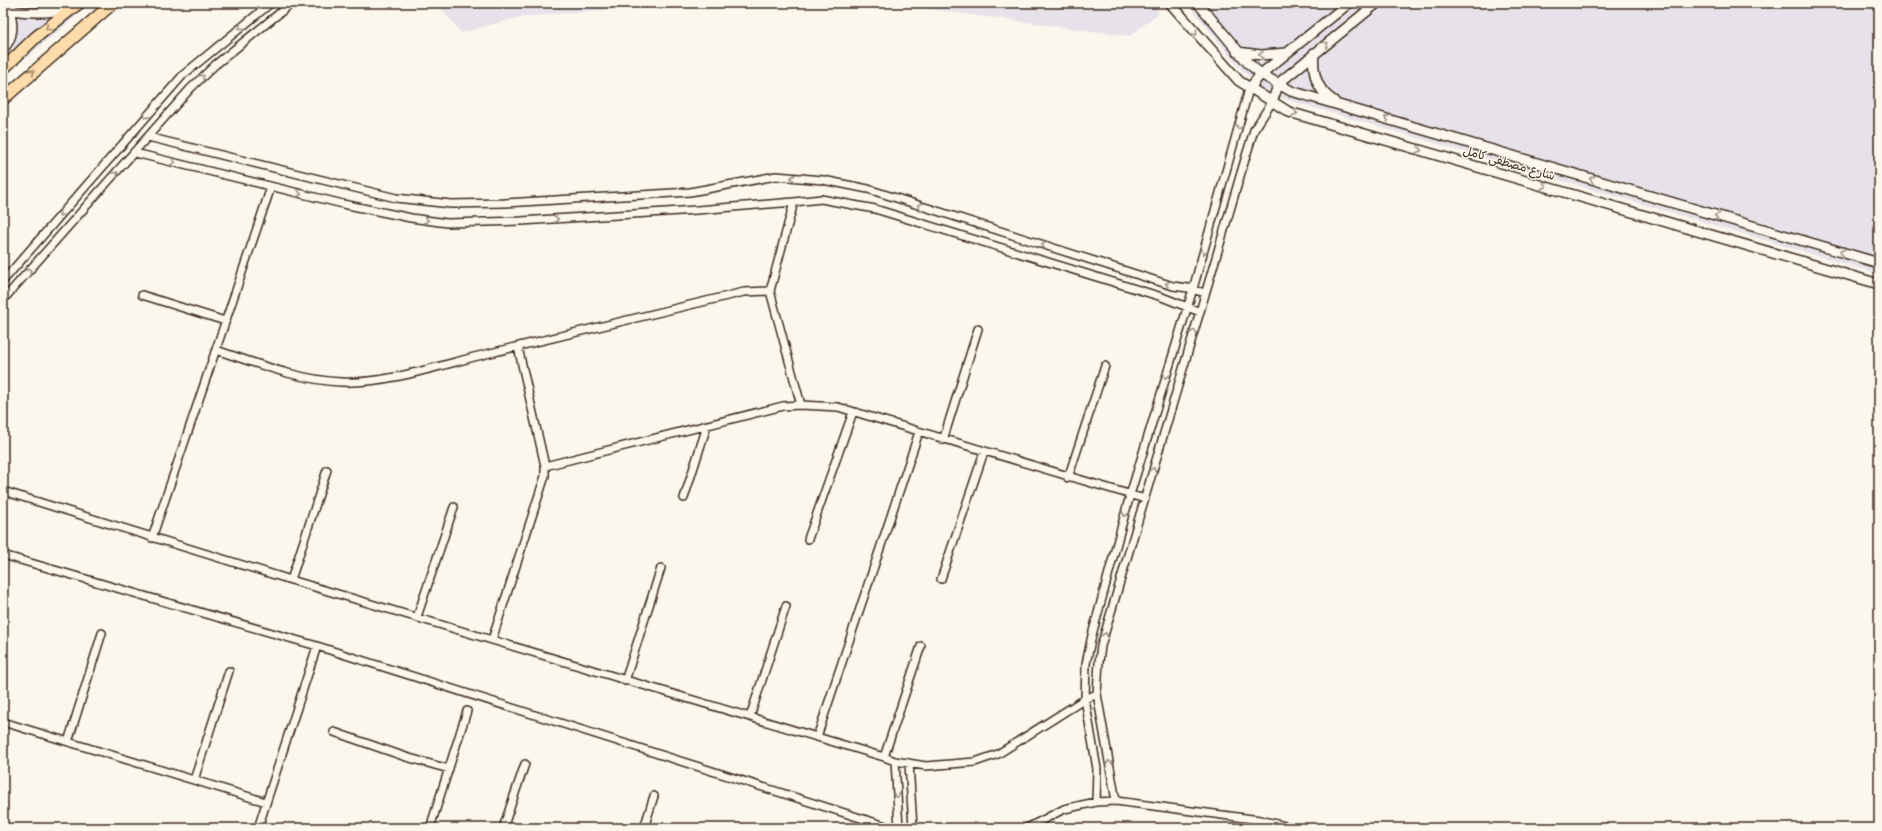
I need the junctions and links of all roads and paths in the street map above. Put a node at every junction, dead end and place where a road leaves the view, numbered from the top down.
1 (113, 3) edge
2 (271, 3) edge
3 (292, 3) edge
4 (1170, 3) edge
5 (1198, 3) edge
6 (1347, 4) edge
7 (1374, 4) edge
8 (76, 5) edge
9 (6, 9) edge
10 (1356, 20) junction
11 (3, 49) edge
12 (1237, 52) junction
13 (1286, 53) junction
14 (1314, 53) junction
15 (3, 69) edge
16 (1261, 74) junction
17 (1279, 84) junction
18 (1249, 89) junction
19 (3, 98) edge
20 (1272, 102) junction
21 (1338, 104) junction
22 (148, 137) junction
23 (1232, 152) junction
24 (135, 153) junction
25 (1246, 156) junction
26 (271, 187) junction
27 (794, 202) junction
28 (1879, 263) edge
29 (3, 281) edge
30 (1879, 284) edge
31 (1193, 289) junction
32 (770, 291) junction
33 (1206, 293) junction
34 (142, 295) dead end
35 (3, 300) edge
36 (1186, 308) junction
37 (1200, 312) junction
38 (225, 322) junction
39 (978, 329) dead end
40 (518, 347) junction
41 (216, 350) junction
42 (1105, 366) dead end
43 (801, 405) junction
44 (853, 412) junction
45 (707, 426) junction
46 (919, 432) junction
47 (943, 440) junction
48 (984, 452) junction
49 (545, 466) junction
50 (327, 470) dead end
51 (1068, 478) junction
52 (3, 490) edge
53 (1130, 495) junction
54 (684, 498) dead end
55 (1145, 499) junction
56 (454, 507) dead end
57 (152, 538) junction
58 (808, 539) dead end
59 (3, 555) edge
60 (661, 568) dead end
61 (941, 579) dead end
62 (291, 580) junction
63 (786, 606) dead end
64 (416, 618) junction
65 (102, 633) dead end
66 (492, 640) junction
67 (317, 646) junction
68 (921, 646) dead end
69 (228, 671) dead end
70 (625, 681) junction
71 (1098, 694) junction
72 (1085, 699) junction
73 (467, 711) dead end
74 (750, 717) junction
75 (3, 722) edge
76 (334, 732) dead end
77 (817, 737) junction
78 (68, 742) junction
79 (884, 757) junction
80 (895, 761) junction
81 (909, 763) junction
82 (525, 764) dead end
83 (449, 769) junction
84 (194, 780) junction
85 (654, 796) dead end
86 (1116, 801) junction
87 (266, 802) junction
88 (1096, 802) junction
89 (258, 828) edge
90 (430, 828) edge
91 (503, 828) edge
92 (644, 828) edge
93 (892, 828) edge
94 (899, 828) edge
95 (913, 828) edge
96 (1027, 828) edge
97 (1294, 828) edge

19 -> 1 main road
2 -> 29 street
22 -> 3 street
4 -> 18 street, شارع مصطفى كامل
5 - 12 street, شارع مصطفى كامل
6 - 10 street
6 - 13 street
7 - 10 street
8 - 9 street
8 -> 15 main road
9 - 11 street
14 -> 10 street
13 -> 12 street
12 - 16 street, شارع مصطفى كامل
13 - 16 street
14 - 17 street
14 - 21 street
16 - 17 street, شارع مصطفى كامل
16 - 18 street
17 - 20 street
17 - 21 street, شارع مصطفى كامل
18 - 20 street, شارع مصطفى كامل
18 -> 23 street
20 - 25 street
20 -> 30 street, شارع مصطفى كامل
28 -> 21 street, شارع مصطفى كامل
22 - 24 street
31 -> 22 street
23 - 25 street
23 -> 31 street
24 -> 26 street
35 -> 24 street
25 - 33 street
26 -> 27 street
26 - 38 street
27 - 32 street
27 - 36 street
31 - 33 street
31 - 36 street
32 - 40 street
32 - 43 street
33 - 37 street
34 - 38 street
36 - 37 street
36 -> 53 street
55 -> 37 street
38 - 41 street
39 - 47 street
40 - 41 street
40 - 49 street
41 - 57 street
42 - 51 street
43 - 44 street
43 - 45 street
44 - 46 street
44 - 58 street
45 - 49 street
45 - 54 street
46 - 47 street
46 - 77 street
47 - 48 street
48 - 51 street
48 - 61 street
49 - 66 street
50 - 62 street
51 - 53 street
52 - 57 street
53 - 55 street
53 -> 72 street
71 -> 55 street
56 - 64 street
57 - 62 street
59 - 67 street
60 - 70 street
62 - 64 street
63 - 74 street
64 - 66 street
65 - 78 street
66 - 70 street
67 - 87 street
67 - 93 street
68 - 79 street
69 - 84 street
70 - 74 street
71 - 72 street
86 -> 71 street
72 - 81 street
72 - 88 street
73 - 83 street
74 - 77 street
75 - 78 street
76 - 83 street
77 - 79 street
78 - 84 street
79 - 80 street
80 - 81 street
80 -> 94 street
81 - 95 street
82 - 91 street
83 - 90 street
84 - 87 street
85 - 92 street
86 - 88 street
86 - 97 street
87 - 89 street
88 - 96 street

